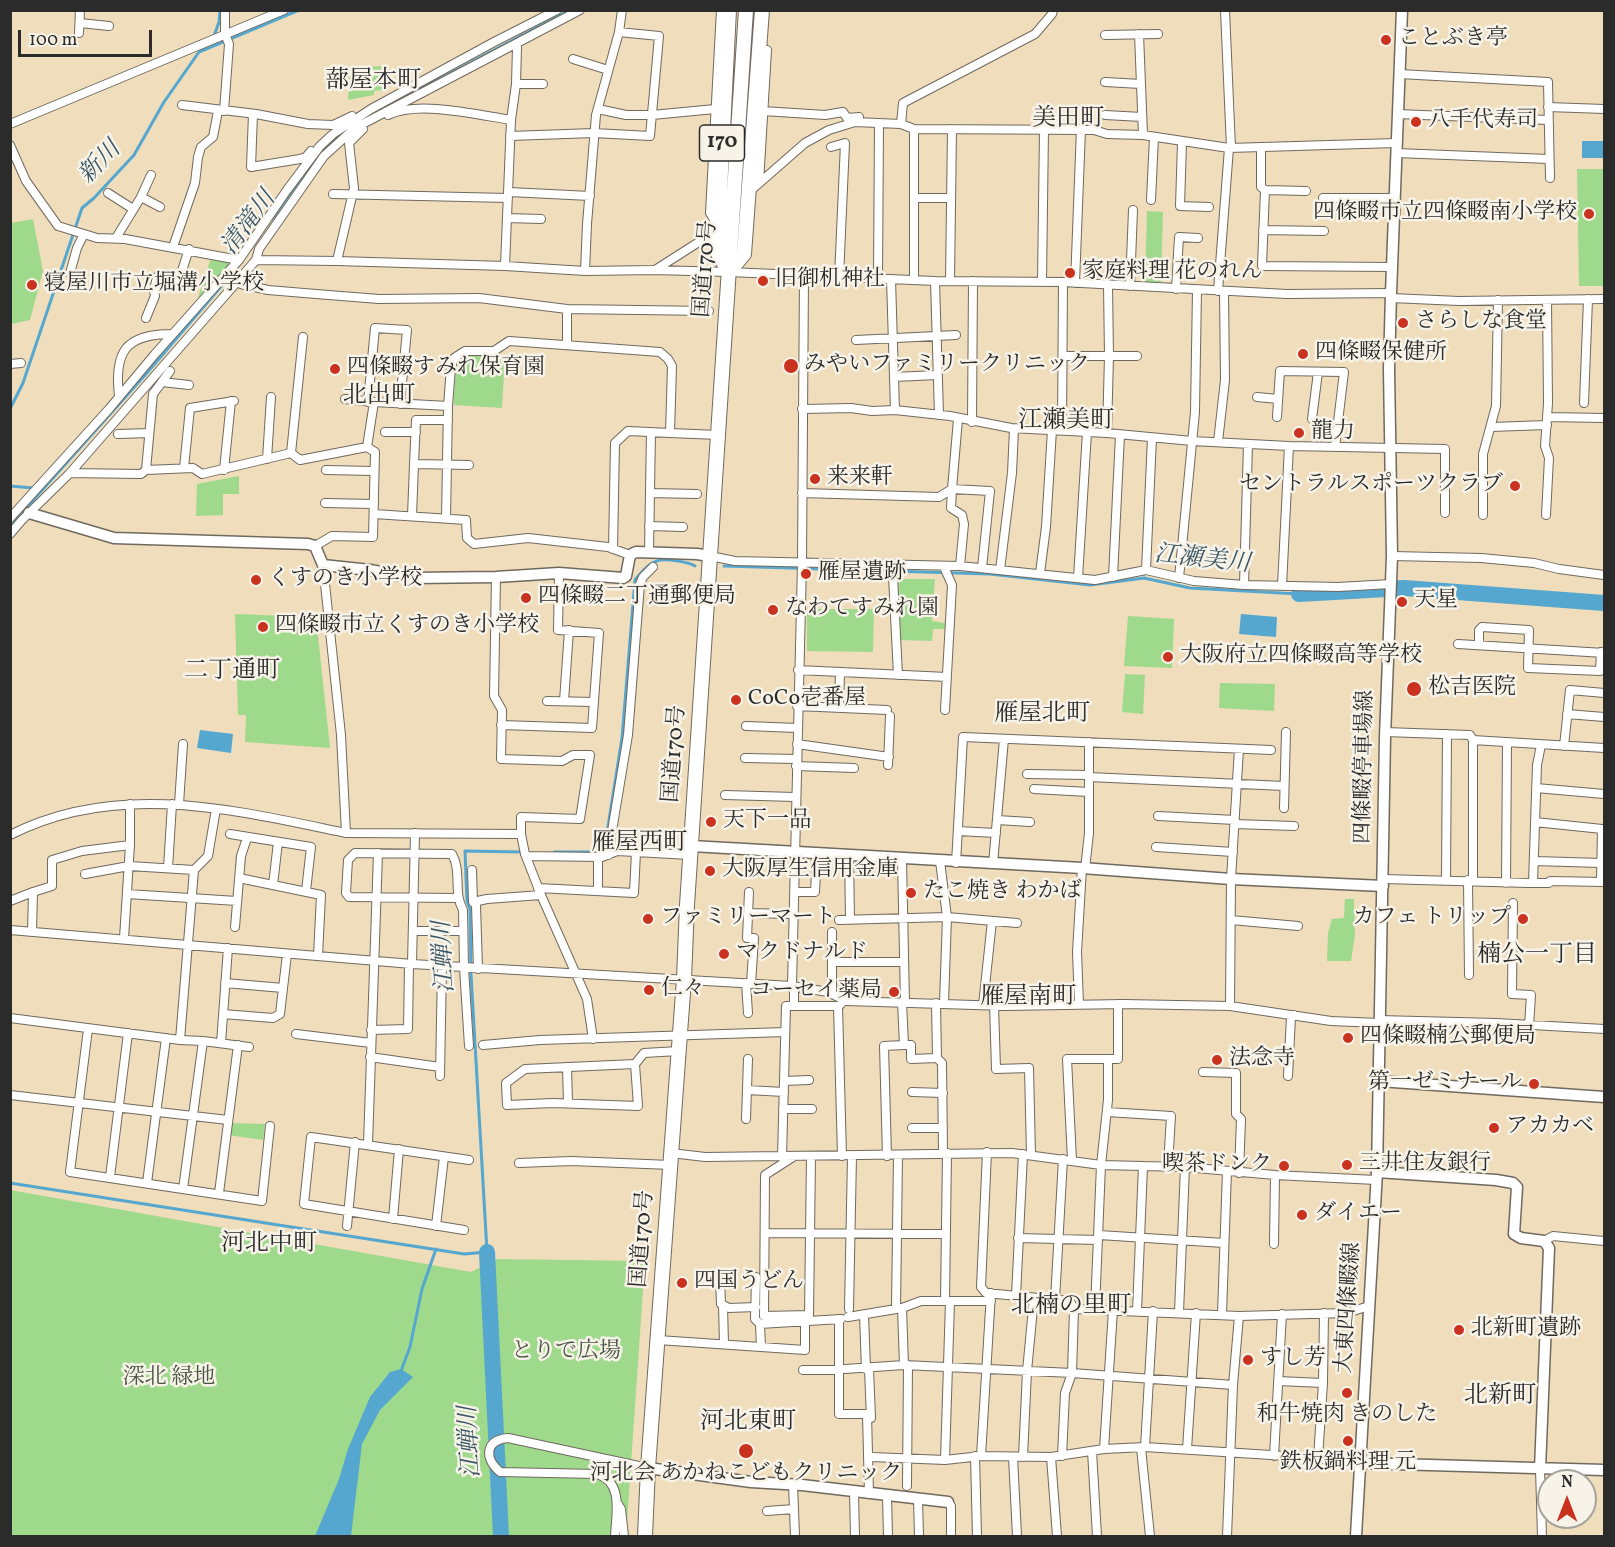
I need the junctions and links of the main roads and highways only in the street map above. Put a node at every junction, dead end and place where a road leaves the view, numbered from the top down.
1 (729, 10) edge
2 (746, 10) edge
3 (762, 10) edge
4 (729, 272) junction
5 (645, 1536) edge

1 - 4 highway, 170
2 - 4 highway, 国道170号 / 170
3 - 4 highway, 170
4 - 5 highway, 国道170号 / 170

